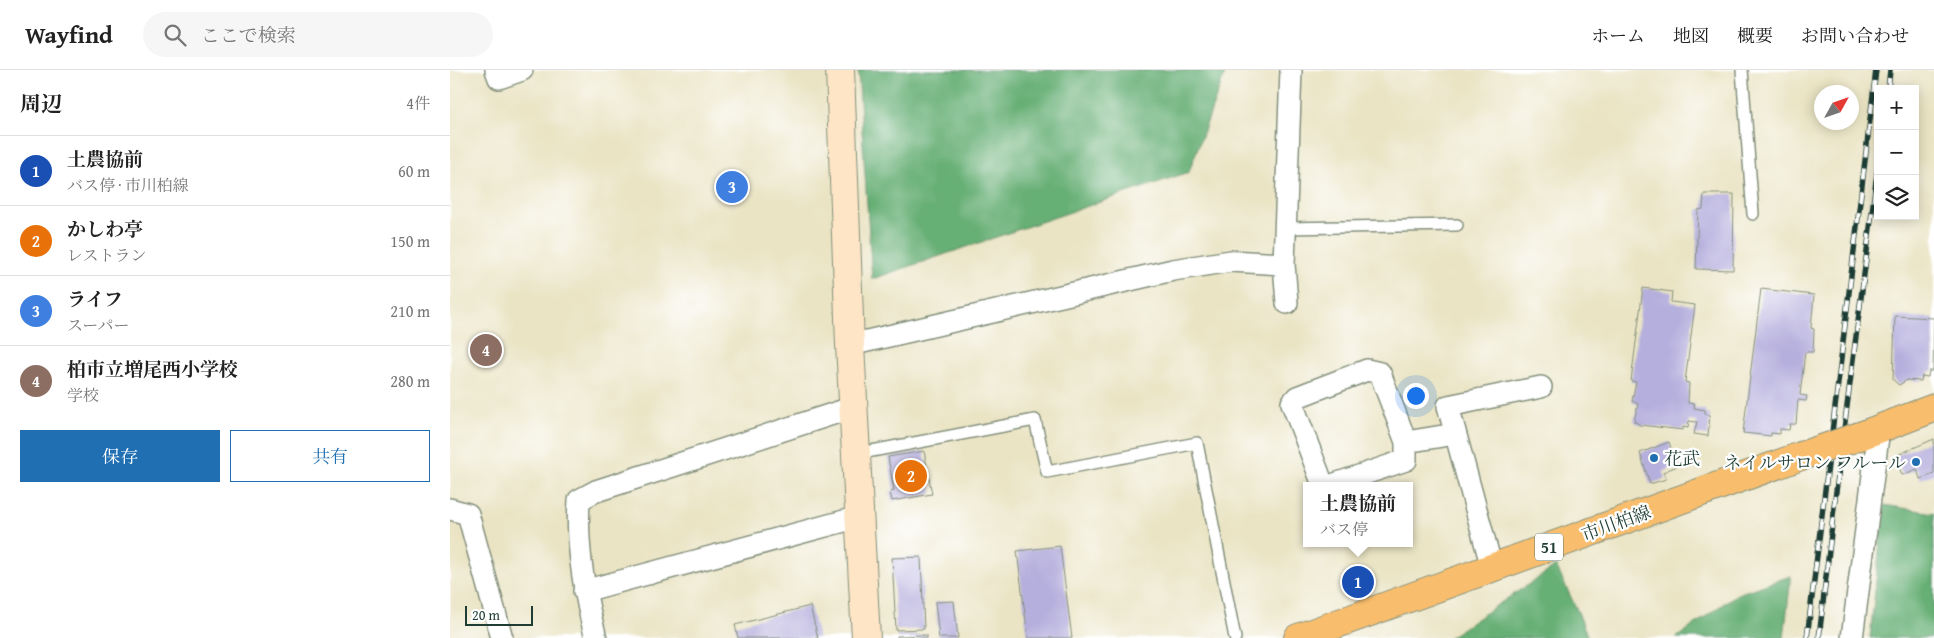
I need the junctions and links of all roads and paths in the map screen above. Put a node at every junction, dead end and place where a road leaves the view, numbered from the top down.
1 (496, 70) edge
2 (522, 70) edge
3 (840, 70) edge
4 (1291, 70) edge
5 (1742, 70) edge
6 (1753, 214) dead end
7 (1457, 225) dead end
8 (1285, 228) junction
9 (1284, 264) junction
10 (1287, 303) dead end
11 (850, 345) junction
12 (1541, 387) dead end
13 (854, 407) junction
14 (1934, 408) edge
15 (1870, 432) junction
16 (1455, 434) junction
17 (1406, 442) junction
18 (856, 454) junction
19 (1322, 482) edge
20 (1341, 482) edge
21 (450, 509) edge
22 (859, 517) junction
23 (1492, 568) junction
24 (584, 591) junction
25 (502, 638) edge
26 (596, 638) edge
27 (866, 638) edge
28 (1235, 638) edge
29 (1298, 638) edge
30 (1852, 638) edge

1 - 2 street
3 - 11 street
4 - 8 street
5 - 6 lane
7 - 8 lane
8 - 9 street
9 - 10 street
9 - 11 street
11 - 13 street
12 - 16 street
13 - 18 street
13 - 24 street
14 - 15 main road, 市川柏線 / 51
15 - 23 main road, 市川柏線 / 51, bridge
15 - 30 street
16 - 17 street
16 - 23 street
17 - 19 street
17 - 20 street
18 - 22 street
18 - 28 lane
21 - 25 street
22 - 24 street
22 - 27 street
23 - 29 main road, 市川柏線 / 51
24 - 26 street

